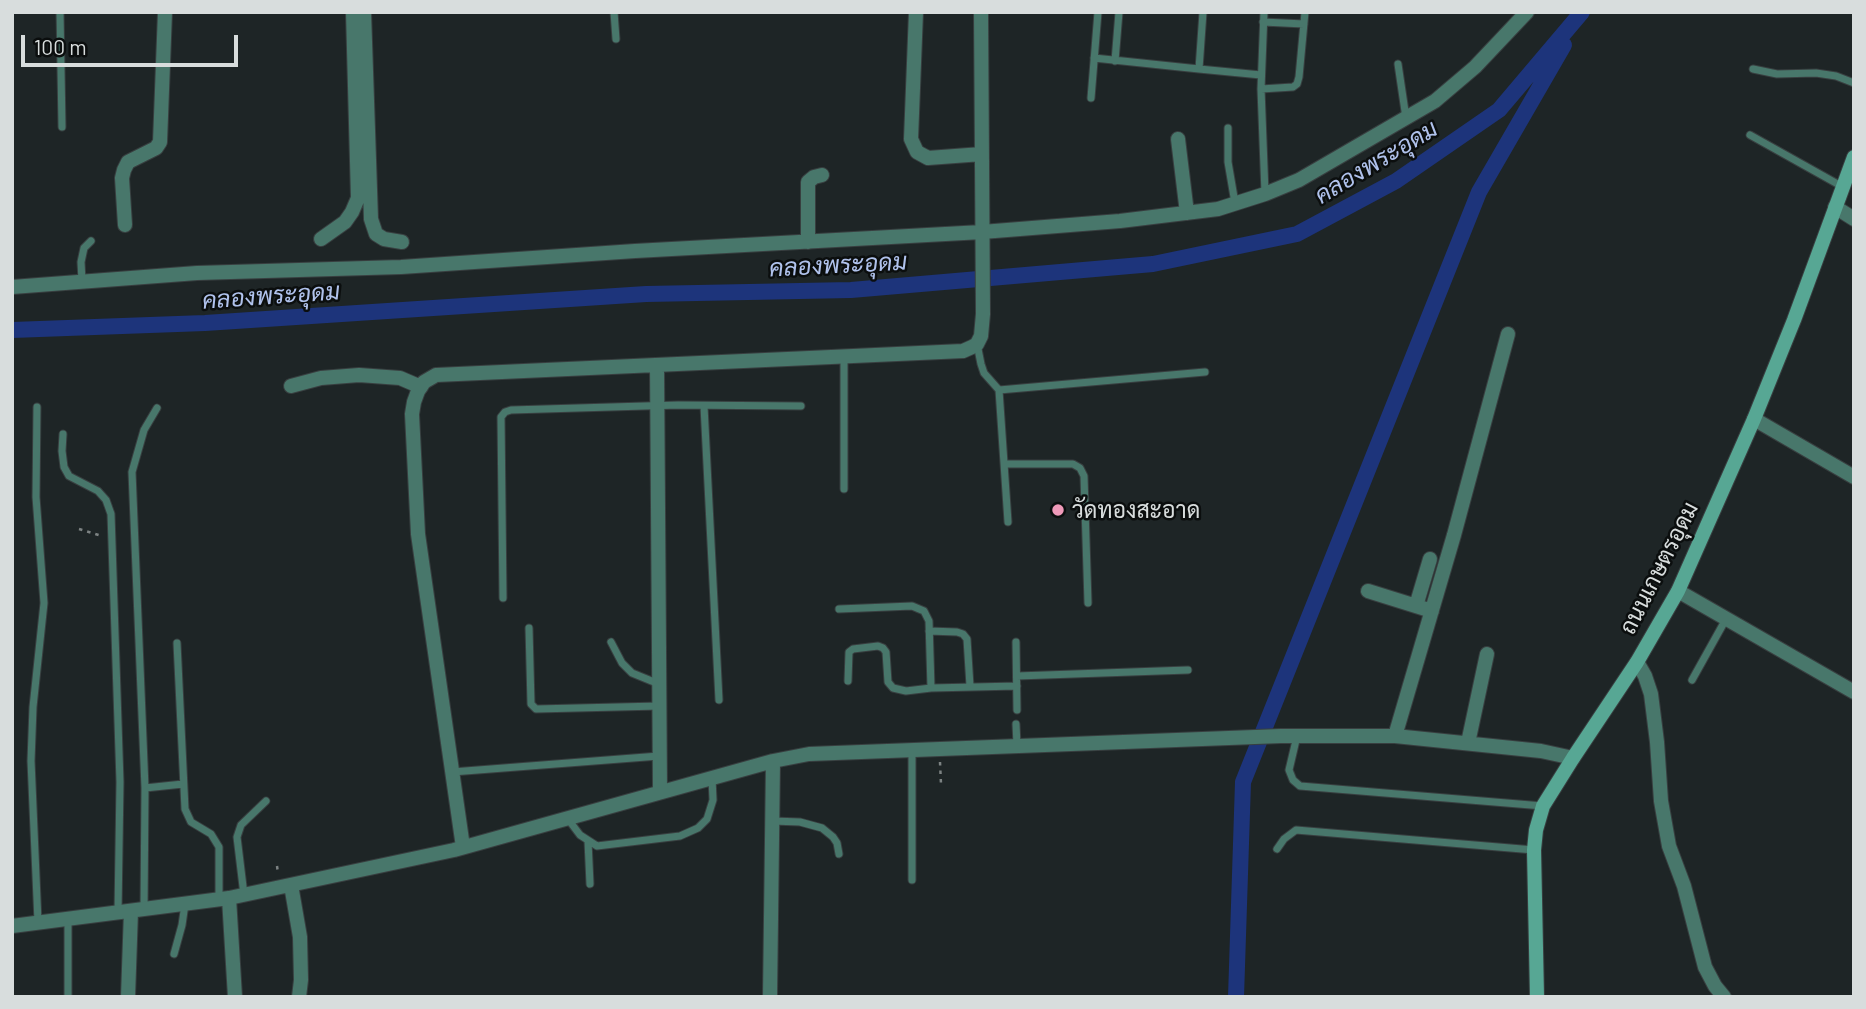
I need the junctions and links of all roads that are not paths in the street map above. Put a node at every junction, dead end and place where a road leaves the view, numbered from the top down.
1 (60, 12) edge
2 (165, 12) edge
3 (353, 12) edge
4 (364, 12) edge
5 (614, 12) edge
6 (916, 12) edge
7 (981, 12) edge
8 (1098, 12) edge
9 (1119, 12) edge
10 (1203, 12) edge
11 (1264, 12) edge
12 (1305, 12) edge
13 (1521, 15) edge
14 (1263, 22) junction
15 (1304, 24) junction
16 (617, 39) dead end
17 (1094, 58) junction
18 (1115, 61) junction
19 (1398, 64) dead end
20 (1199, 69) junction
21 (1753, 69) dead end
22 (1261, 75) junction
23 (1854, 83) edge
24 (1261, 89) junction
25 (1091, 98) dead end
26 (1406, 119) junction
27 (62, 127) dead end
28 (1228, 128) dead end
29 (1750, 135) dead end
30 (1178, 139) dead end
31 (982, 154) junction
32 (1854, 157) edge
33 (822, 175) dead end
34 (1843, 187) junction
35 (1265, 194) junction
36 (1235, 204) junction
37 (1835, 207) junction
38 (1188, 213) junction
39 (1854, 219) edge
40 (125, 225) dead end
41 (982, 232) junction
42 (321, 239) dead end
43 (90, 242) dead end
44 (402, 242) dead end
45 (808, 242) junction
46 (82, 282) junction
47 (12, 288) edge
48 (1508, 334) dead end
49 (977, 344) junction
50 (844, 357) junction
51 (657, 365) junction
52 (1205, 372) dead end
53 (291, 386) dead end
54 (421, 387) junction
55 (999, 390) junction
56 (657, 406) junction
57 (704, 406) junction
58 (37, 407) dead end
59 (801, 407) dead end
60 (157, 408) dead end
61 (1754, 419) junction
62 (63, 434) dead end
63 (1004, 464) junction
64 (1854, 477) edge
65 (844, 489) dead end
66 (1008, 522) dead end
67 (1430, 559) dead end
68 (1368, 591) dead end
69 (1678, 591) junction
70 (503, 598) dead end
71 (1088, 603) dead end
72 (1416, 606) junction
73 (839, 609) dead end
74 (1432, 611) junction
75 (1726, 619) junction
76 (529, 628) dead end
77 (929, 631) junction
78 (611, 642) dead end
79 (1016, 642) dead end
80 (177, 643) dead end
81 (1487, 654) dead end
82 (1637, 662) junction
83 (1188, 670) dead end
84 (1017, 676) junction
85 (1692, 680) dead end
86 (848, 681) dead end
87 (659, 684) junction
88 (970, 686) junction
89 (1017, 686) junction
90 (931, 688) junction
91 (1854, 692) edge
92 (719, 700) dead end
93 (660, 706) junction
94 (1017, 710) dead end
95 (1016, 724) dead end
96 (1297, 736) junction
97 (1395, 736) junction
98 (1468, 743) junction
99 (1017, 746) junction
100 (912, 750) junction
101 (660, 756) junction
102 (1573, 758) junction
103 (773, 761) junction
104 (452, 772) junction
105 (712, 778) junction
106 (183, 784) junction
107 (145, 788) junction
108 (660, 792) junction
109 (266, 801) dead end
110 (1543, 806) junction
111 (567, 818) junction
112 (772, 821) junction
113 (588, 841) junction
114 (463, 847) junction
115 (1277, 849) dead end
116 (1534, 850) junction
117 (839, 855) dead end
118 (912, 880) dead end
119 (590, 884) dead end
120 (291, 885) junction
121 (244, 895) junction
122 (224, 898) junction
123 (185, 904) junction
124 (131, 911) junction
125 (68, 919) junction
126 (38, 923) junction
127 (12, 926) edge
128 (174, 954) dead end
129 (68, 997) edge
130 (128, 997) edge
131 (235, 997) edge
132 (299, 997) edge
133 (770, 997) edge
134 (1537, 997) edge
135 (1724, 997) edge

1 - 27 lane
2 - 40 street
3 - 42 street
4 - 44 street
5 - 16 lane
6 - 31 street
7 - 31 street
8 - 17 lane
9 - 18 lane
10 - 20 lane
11 - 14 lane
12 - 15 lane
13 - 26 street
14 - 15 lane
14 - 22 lane
15 - 24 lane
17 - 18 lane
17 - 25 lane
18 - 20 lane
19 - 26 lane
20 - 22 lane
21 - 23 lane
22 - 24 lane
24 - 35 lane
26 - 35 street
28 - 36 lane
29 - 34 lane
30 - 38 street
31 - 41 street
32 - 34 street, ถนนเกษตรอุดม
33 - 45 street
34 - 37 street, ถนนเกษตรอุดม
35 - 36 street
36 - 38 street
37 - 39 street
37 - 61 street, ถนนเกษตรอุดม
38 - 41 street
41 - 45 street
41 - 49 street
43 - 46 lane
45 - 46 street
46 - 47 street
48 - 74 street
49 - 50 street
49 - 55 lane
50 - 51 street
50 - 65 lane
51 - 54 street
51 - 56 street
52 - 55 lane
53 - 54 street
54 - 104 street
55 - 63 lane
56 - 57 lane
56 - 70 lane
56 - 87 street
57 - 59 lane
57 - 92 lane
58 - 126 lane
60 - 107 lane
61 - 64 street
61 - 69 street, ถนนเกษตรอุดม
62 - 124 lane
63 - 66 lane
63 - 71 lane
67 - 72 street
68 - 72 street
69 - 75 street
69 - 82 street, ถนนเกษตรอุดม
72 - 74 street
73 - 77 lane
74 - 97 street
75 - 85 lane
75 - 91 street
76 - 93 lane
77 - 88 lane
77 - 90 lane
78 - 87 lane
79 - 84 lane
80 - 106 lane
81 - 98 street
82 - 102 street, ถนนเกษตรอุดม
82 - 135 street
83 - 84 lane
84 - 89 lane
86 - 90 lane
87 - 93 street
88 - 89 lane
88 - 90 lane
89 - 94 lane
93 - 101 street
95 - 99 lane
96 - 97 street
96 - 99 street
96 - 110 lane
97 - 98 street
98 - 102 street
99 - 100 street
100 - 103 street
100 - 118 lane
101 - 104 lane
101 - 108 street
102 - 110 street, ถนนเกษตรอุดม
103 - 105 street
103 - 112 street
104 - 114 street
105 - 108 street
105 - 113 lane
106 - 107 lane
106 - 122 lane
107 - 124 lane
108 - 111 street
109 - 121 lane
110 - 116 street, ถนนเกษตรอุดม
111 - 113 lane
111 - 114 street
112 - 117 lane
112 - 133 street
113 - 119 lane
114 - 120 street
115 - 116 lane
116 - 134 street, ถนนเกษตรอุดม
120 - 121 street
120 - 132 street
121 - 122 street
122 - 123 street
122 - 131 street
123 - 124 street
123 - 128 lane
124 - 125 street
124 - 130 street
125 - 126 street
125 - 129 lane
126 - 127 street

